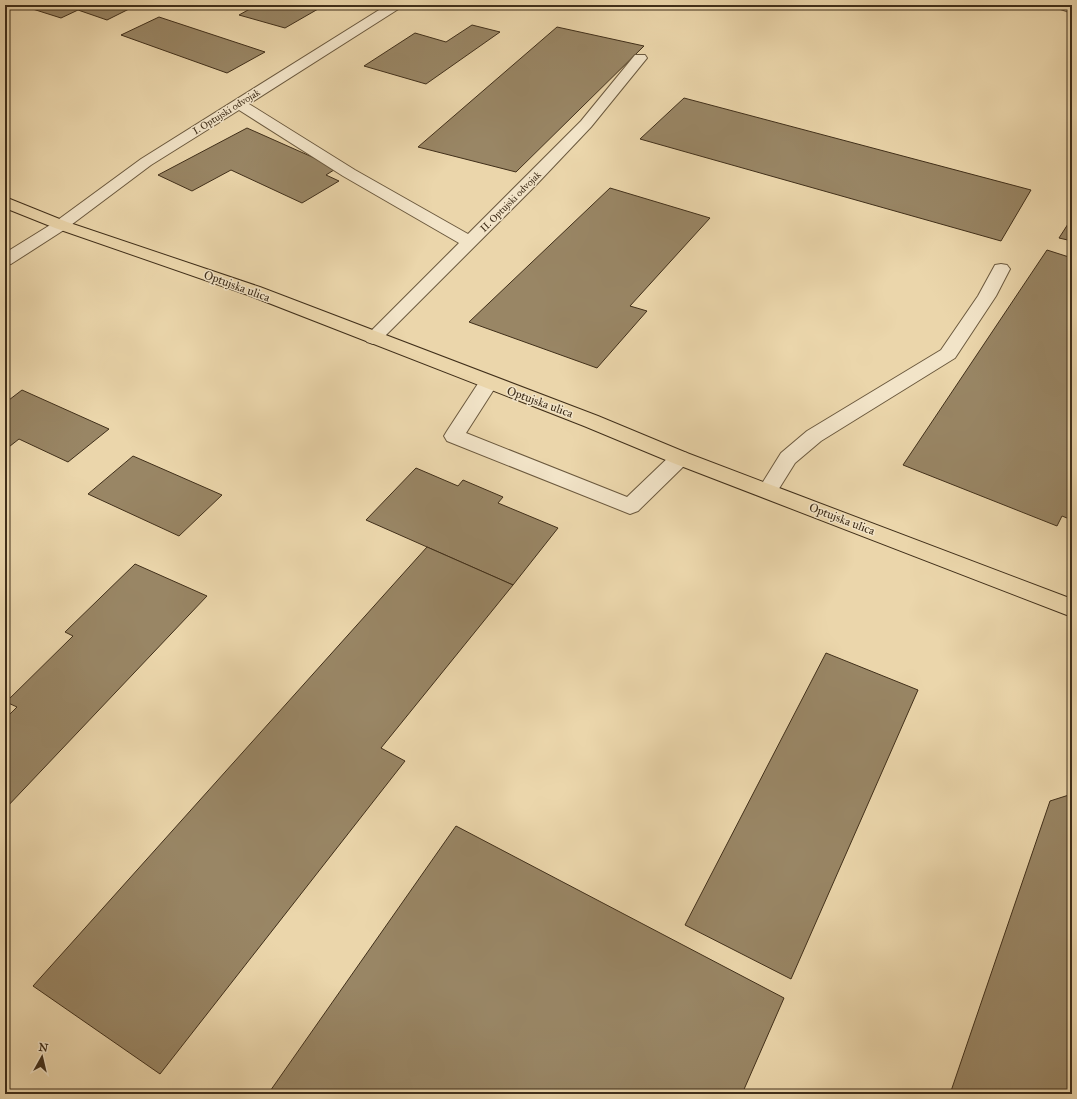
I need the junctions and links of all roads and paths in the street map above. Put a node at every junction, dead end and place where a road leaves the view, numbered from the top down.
1 (396, 5) edge
2 (1062, 5) edge
3 (1072, 9) edge
4 (640, 58) dead end
5 (238, 103) junction
6 (5, 202) edge
7 (61, 224) junction
8 (470, 242) junction
9 (5, 260) edge
10 (1001, 270) dead end
11 (373, 338) junction
12 (488, 383) junction
13 (680, 458) junction
14 (768, 490) junction
15 (1072, 608) edge

1 - 5 street, I. Optujski odvojak
2 - 3 street
4 - 8 street, II. Optujski odvojak
5 - 7 street, I. Optujski odvojak
5 - 8 street
6 - 7 main road, Optujska ulica
7 - 9 street, I. Optujski odvojak
7 - 11 main road, Optujska ulica
8 - 11 street, II. Optujski odvojak
10 - 14 street
11 - 12 main road, Optujska ulica
12 - 13 main road, Optujska ulica
12 - 13 street
13 - 14 main road, Optujska ulica
14 - 15 main road, Optujska ulica

